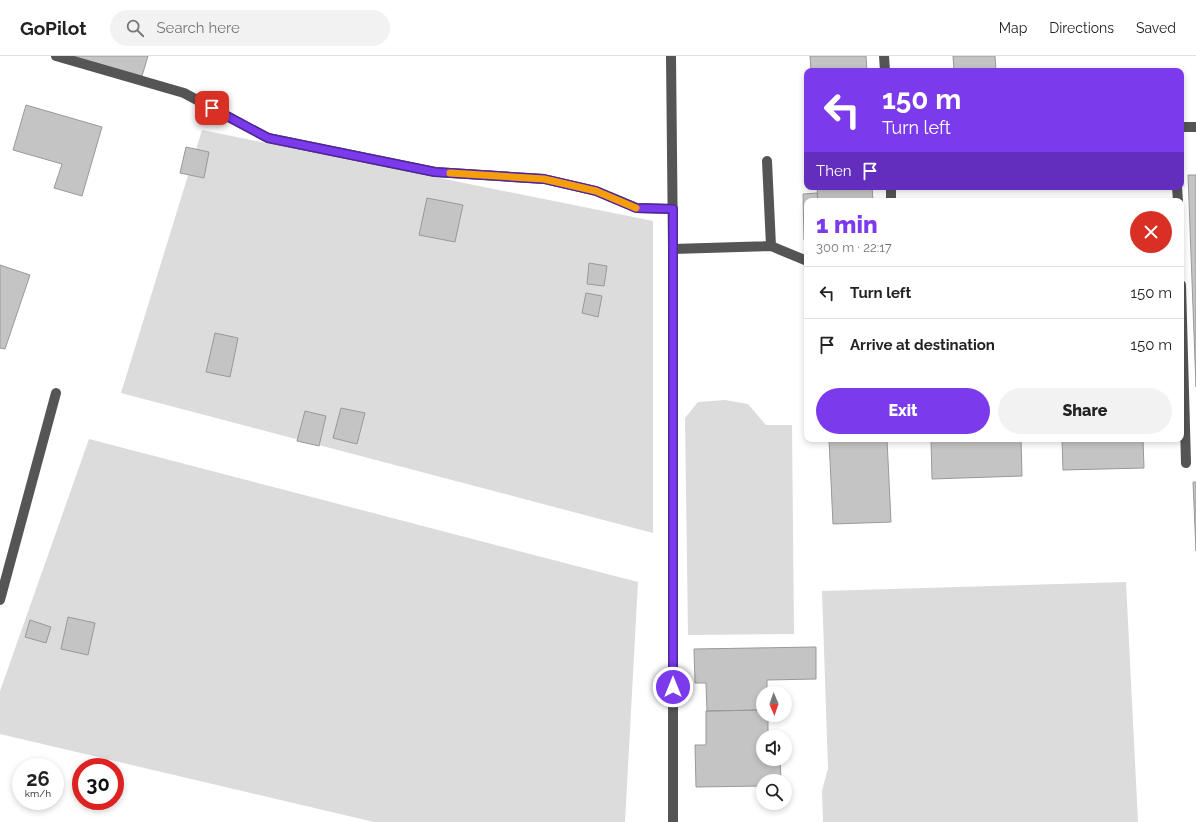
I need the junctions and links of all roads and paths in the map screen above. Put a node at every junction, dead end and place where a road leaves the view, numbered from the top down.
1 (56, 56) edge
2 (671, 56) edge
3 (884, 56) edge
4 (885, 68) edge
5 (1184, 127) edge
6 (1196, 127) edge
7 (767, 161) dead end
8 (673, 209) junction
9 (771, 246) junction
10 (673, 249) junction
11 (804, 260) edge
12 (1184, 391) edge
13 (56, 393) dead end
14 (1186, 463) dead end
15 (0, 600) edge
16 (673, 822) edge

1 - 8 street
2 - 8 street
3 - 4 street
5 - 6 street
7 - 9 street
8 - 10 street
9 - 10 street
9 - 11 street
10 - 16 street
12 - 14 street
13 - 15 street

